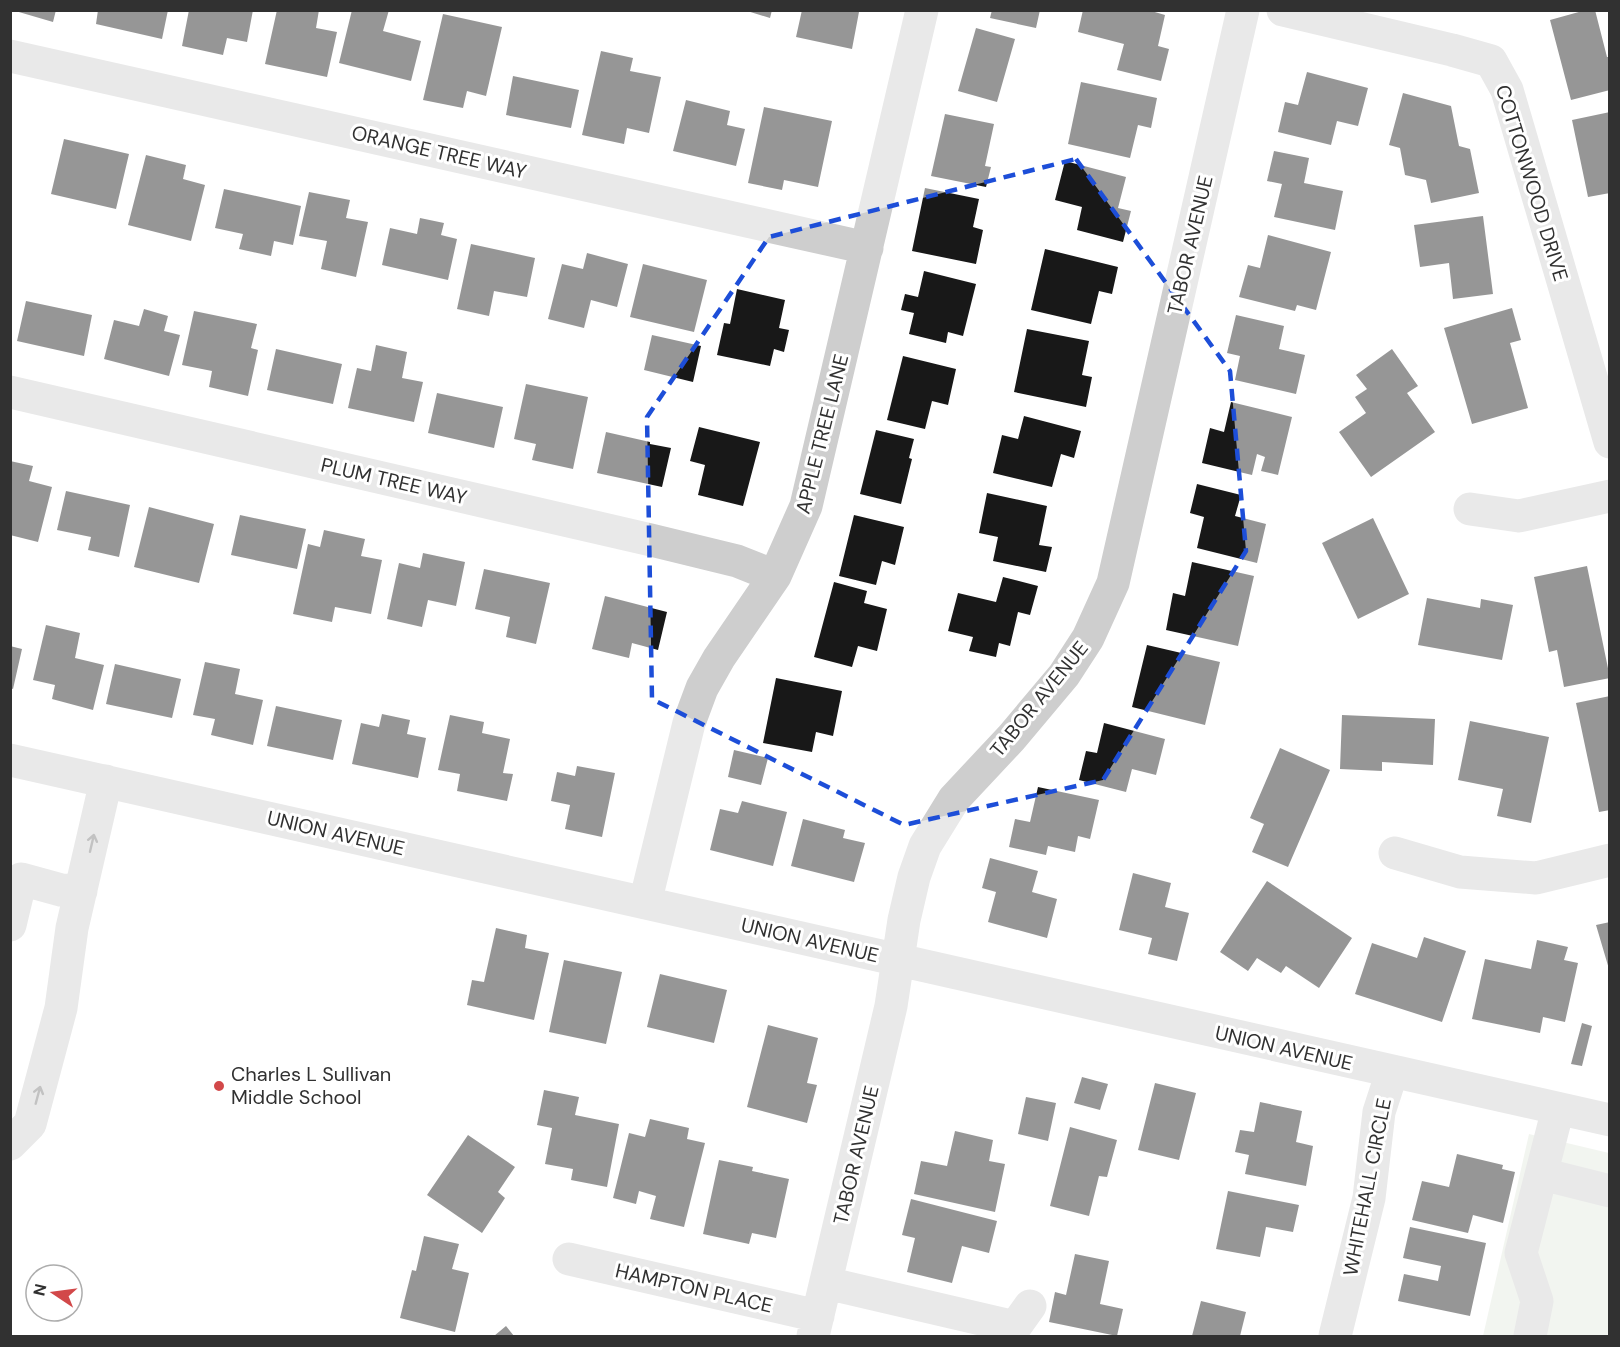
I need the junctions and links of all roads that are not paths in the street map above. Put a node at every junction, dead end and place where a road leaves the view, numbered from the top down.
1 (922, 10) edge
2 (1243, 10) edge
3 (1283, 10) edge
4 (10, 56) edge
5 (867, 248) junction
6 (10, 392) edge
7 (1610, 442) edge
8 (1610, 496) edge
9 (1470, 509) dead end
10 (775, 576) junction
11 (10, 760) edge
12 (106, 781) junction
13 (1395, 854) dead end
14 (1610, 860) edge
15 (16, 878) edge
16 (81, 891) junction
17 (645, 903) junction
18 (10, 925) edge
19 (898, 960) junction
20 (1392, 1072) junction
21 (1558, 1109) junction
22 (1610, 1120) edge
23 (10, 1144) edge
24 (1542, 1174) junction
25 (1610, 1191) edge
26 (569, 1259) dead end
27 (826, 1282) junction
28 (1021, 1323) edge
29 (816, 1327) edge
30 (1335, 1336) edge
31 (1530, 1336) edge

1 - 5 street, APPLE TREE LANE
2 - 19 street, TABOR AVENUE
3 - 7 street, COTTONWOOD DRIVE
4 - 5 street, ORANGE TREE WAY
5 - 10 street, APPLE TREE LANE
6 - 10 street, PLUM TREE WAY
8 - 9 street
10 - 17 street, APPLE TREE LANE
11 - 12 street, UNION AVENUE
16 -> 12 street
12 - 17 street, UNION AVENUE
13 - 14 street
15 - 16 street
15 - 18 street
23 -> 16 street
17 - 19 street, UNION AVENUE
19 - 20 street, UNION AVENUE
19 - 27 street, TABOR AVENUE
20 - 21 street, UNION AVENUE
20 - 30 street, WHITEHALL CIRCLE
21 - 22 street, UNION AVENUE
21 - 24 street
24 - 25 street
24 - 31 street
26 - 29 street, HAMPTON PLACE
27 - 28 street
27 - 29 street, TABOR AVENUE

